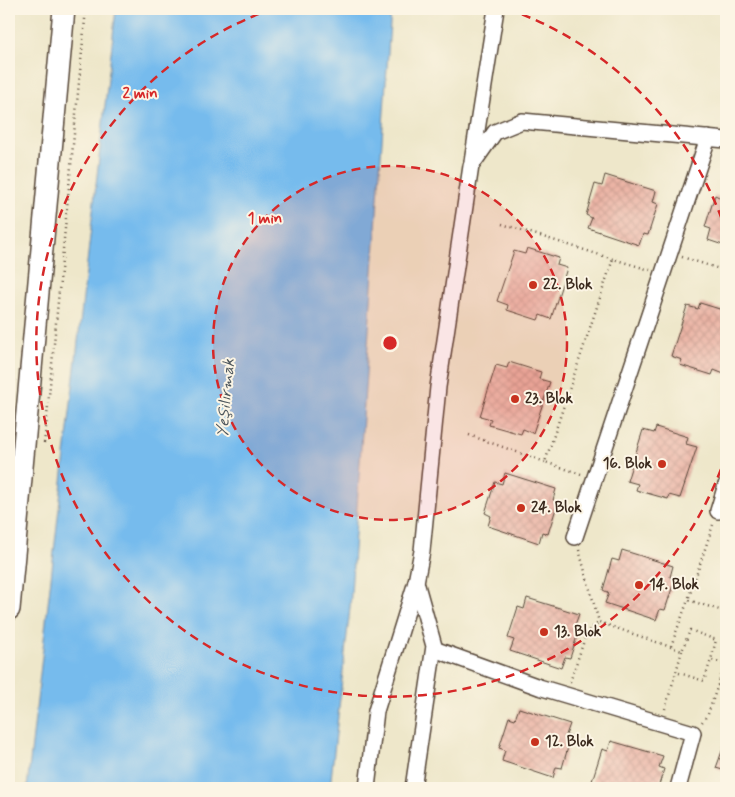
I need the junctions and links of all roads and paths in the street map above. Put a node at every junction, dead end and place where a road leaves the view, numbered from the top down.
1 (64, 9) edge
2 (496, 9) edge
3 (708, 138) junction
4 (726, 140) edge
5 (471, 166) junction
6 (502, 224) dead end
7 (670, 253) junction
8 (613, 259) junction
9 (726, 271) edge
10 (663, 274) junction
11 (469, 435) dead end
12 (545, 462) junction
13 (595, 479) junction
14 (726, 485) edge
15 (718, 511) joint
16 (575, 537) joint
17 (416, 582) junction
18 (688, 600) junction
19 (9, 609) edge
20 (726, 612) edge
21 (599, 622) junction
22 (671, 646) junction
23 (434, 649) junction
24 (682, 650) junction
25 (711, 660) junction
26 (726, 664) edge
27 (676, 672) junction
28 (718, 685) junction
29 (726, 688) edge
30 (566, 695) junction
31 (661, 724) junction
32 (693, 733) junction
33 (367, 788) edge
34 (413, 788) edge
35 (678, 788) edge

1 - 19 street
2 - 5 street
3 - 4 street
3 - 5 street
3 - 7 street
5 - 17 street
6 - 8 path
7 - 9 path
7 - 10 street
8 - 10 path
8 - 12 path
10 - 13 street
11 - 12 path
12 - 13 path
13 - 16 street
14 - 15 street
15 - 18 path
16 - 21 path
17 - 23 street
17 - 33 street
18 - 20 path
18 - 22 path
21 - 22 path
21 - 30 path
22 - 24 path
23 - 30 street
23 - 34 street
24 - 25 path
24 - 27 path
25 - 26 path
25 - 27 path
26 - 28 path
27 - 31 path
28 - 29 path
28 - 32 path
30 - 31 street
31 - 32 street
32 - 35 street

